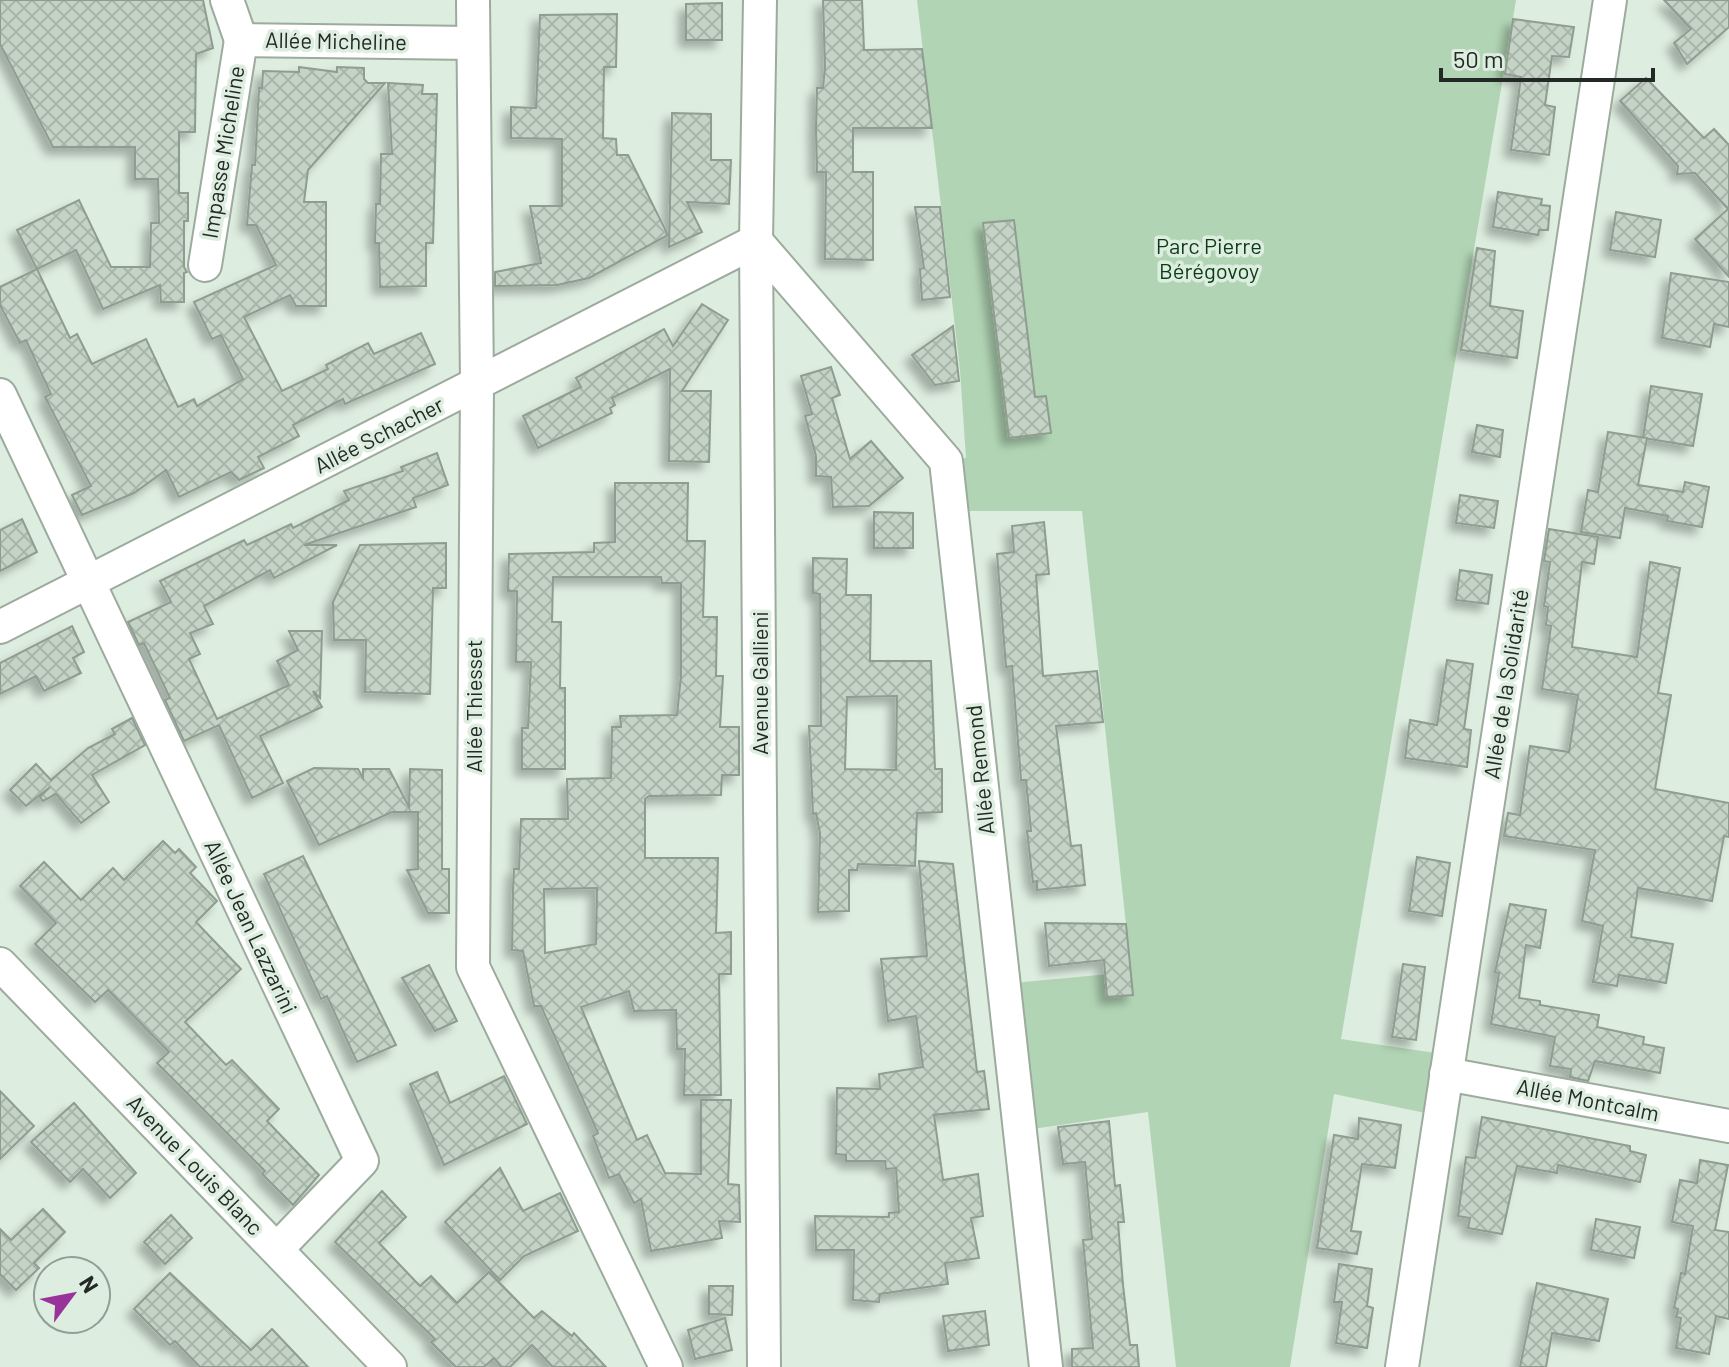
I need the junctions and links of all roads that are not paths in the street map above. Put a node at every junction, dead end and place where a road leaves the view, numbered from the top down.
1 (227, 0) edge
2 (473, 0) edge
3 (760, 0) edge
4 (1610, 0) edge
5 (241, 40) junction
6 (473, 43) junction
7 (756, 241) junction
8 (205, 265) dead end
9 (477, 385) junction
10 (0, 395) edge
11 (89, 582) junction
12 (0, 627) edge
13 (0, 964) edge
14 (1446, 1074) junction
15 (1729, 1126) edge
16 (277, 1249) junction
17 (390, 1367) edge
18 (666, 1367) edge
19 (764, 1367) edge
20 (1046, 1367) edge
21 (1402, 1367) edge

1 - 5 street, Allée Micheline
2 - 6 street, Allée Thiesset
3 - 7 street, Avenue Gallieni
4 - 14 street, Allée de la Solidarité
5 - 6 street, Allée Micheline
5 - 8 street, Impasse Micheline
6 - 9 street, Allée Thiesset
7 - 9 street, Allée Schacher
7 - 19 street, Avenue Gallieni
7 - 20 street, Allée Remond
9 - 11 street, Allée Schacher
9 - 18 street, Allée Thiesset
10 - 11 street
11 - 12 street, Allée Schacher
11 - 16 street, Allée Jean Lazzarini
13 - 16 street, Avenue Louis Blanc
14 - 15 street, Allée Montcalm
14 - 21 street, Allée de la Solidarité
16 - 17 street, Avenue Louis Blanc

